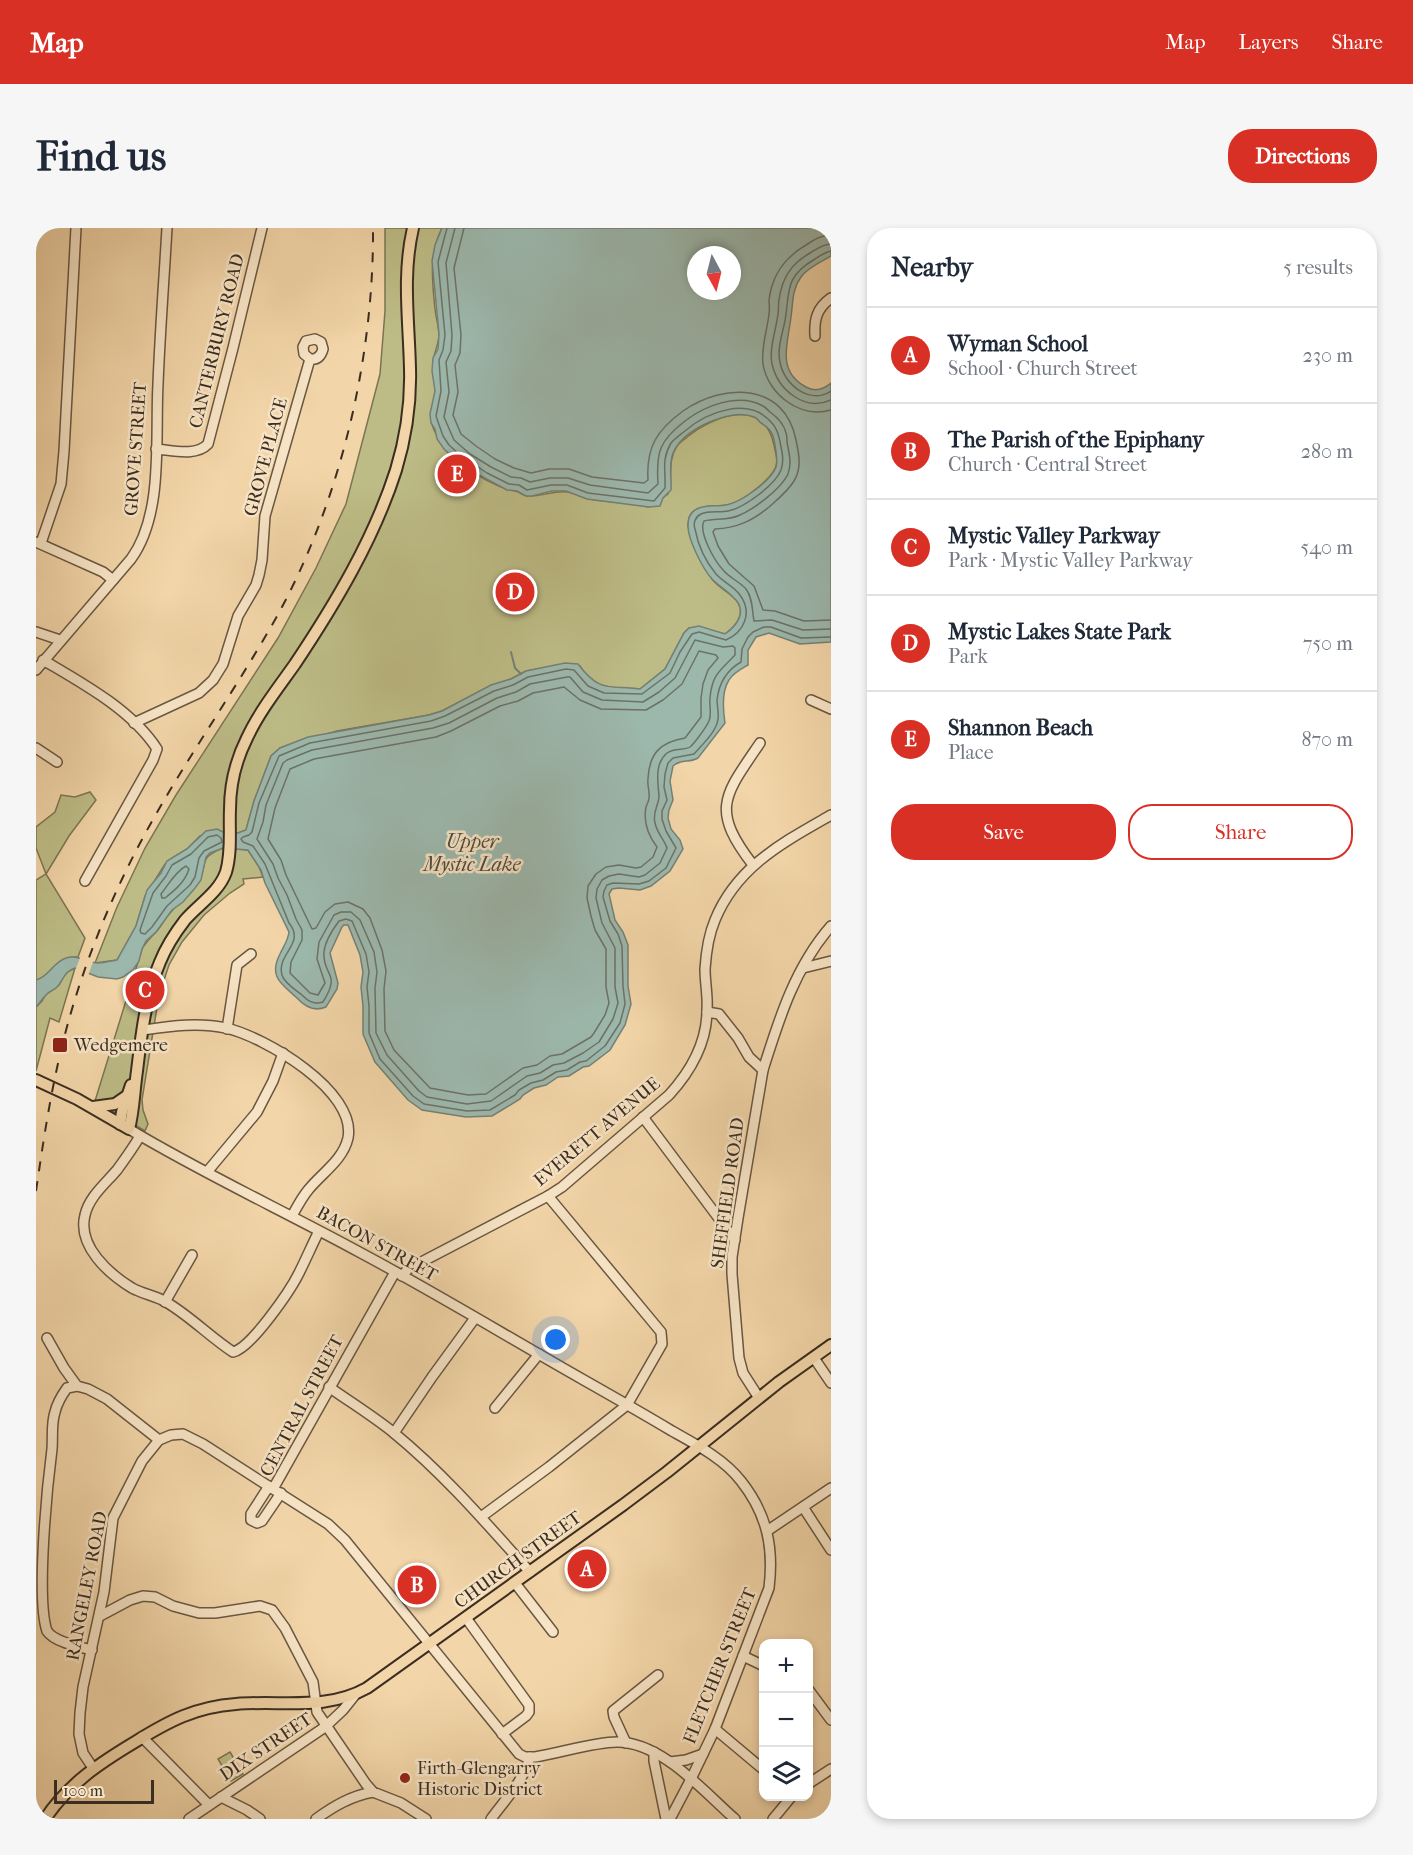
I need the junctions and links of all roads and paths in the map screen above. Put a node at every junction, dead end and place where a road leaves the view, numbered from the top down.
1 (76, 228) edge
2 (167, 228) edge
3 (262, 228) edge
4 (413, 228) edge
5 (831, 298) edge
6 (814, 336) dead end
7 (310, 358) dead end
8 (156, 449) junction
9 (39, 542) edge
10 (114, 580) junction
11 (36, 632) edge
12 (60, 640) junction
13 (43, 660) junction
14 (36, 670) edge
15 (810, 700) dead end
16 (831, 709) edge
17 (134, 723) junction
18 (760, 743) dead end
19 (36, 748) edge
20 (57, 762) dead end
21 (831, 814) edge
22 (753, 865) junction
23 (85, 881) dead end
24 (831, 926) edge
25 (250, 954) dead end
26 (831, 961) edge
27 (803, 968) junction
28 (707, 1012) junction
29 (227, 1029) junction
30 (143, 1030) junction
31 (283, 1053) junction
32 (763, 1070) junction
33 (137, 1071) junction
34 (36, 1080) edge
35 (128, 1094) junction
36 (90, 1106) junction
37 (643, 1117) junction
38 (124, 1127) junction
39 (140, 1136) junction
40 (207, 1172) junction
41 (549, 1196) junction
42 (292, 1216) junction
43 (319, 1231) junction
44 (735, 1240) junction
45 (192, 1255) dead end
46 (398, 1274) junction
47 (165, 1302) junction
48 (476, 1318) junction
49 (47, 1338) dead end
50 (831, 1345) edge
51 (539, 1354) junction
52 (814, 1358) junction
53 (831, 1383) edge
54 (77, 1386) junction
55 (329, 1387) junction
56 (759, 1398) junction
57 (627, 1405) junction
58 (495, 1408) dead end
59 (394, 1433) junction
60 (159, 1440) junction
61 (699, 1446) junction
62 (831, 1488) edge
63 (274, 1489) junction
64 (802, 1507) junction
65 (481, 1517) junction
66 (767, 1531) junction
67 (831, 1550) edge
68 (530, 1572) junction
69 (515, 1583) junction
70 (100, 1616) junction
71 (466, 1618) junction
72 (553, 1632) dead end
73 (429, 1645) junction
74 (92, 1650) junction
75 (743, 1656) junction
76 (759, 1664) edge
77 (658, 1675) dead end
78 (811, 1693) edge
79 (355, 1695) junction
80 (314, 1703) junction
81 (831, 1720) edge
82 (326, 1727) junction
83 (715, 1729) junction
84 (502, 1734) junction
85 (142, 1737) junction
86 (626, 1743) junction
87 (654, 1752) junction
88 (704, 1754) junction
89 (530, 1757) junction
90 (670, 1762) junction
91 (759, 1766) edge
92 (93, 1768) junction
93 (831, 1768) edge
94 (692, 1779) junction
95 (813, 1781) edge
96 (373, 1792) junction
97 (221, 1797) junction
98 (789, 1801) edge
99 (209, 1805) junction
100 (45, 1819) edge
101 (189, 1819) edge
102 (260, 1819) edge
103 (316, 1819) edge
104 (426, 1819) edge
105 (491, 1819) edge
106 (668, 1819) edge
107 (735, 1819) edge
108 (773, 1819) edge

1 - 9 street
2 - 8 street, GROVE STREET
3 - 8 street, CANTERBURY ROAD
4 - 30 main road
5 - 6 street
7 - 17 street, GROVE PLACE
8 - 10 street, GROVE STREET
9 - 10 street
10 - 12 street, GROVE STREET
11 - 12 street
12 - 13 street, GROVE STREET
13 - 14 street, GROVE STREET
13 - 17 street
15 - 16 street
17 - 23 street
18 - 22 street
19 - 20 street
21 - 22 street, EVERETT AVENUE
22 - 28 street, EVERETT AVENUE
24 - 27 street, SHEFFIELD ROAD
25 - 29 street
26 - 27 street
27 - 32 street, SHEFFIELD ROAD
28 - 32 street
28 - 37 street, EVERETT AVENUE
29 - 30 street
29 - 31 street
30 - 33 main road
31 - 40 street
31 - 42 street
32 - 44 street, SHEFFIELD ROAD
33 - 35 main road
33 - 38 main road
34 - 36 main road, BACON STREET
35 - 36 main road
35 - 38 main road
36 - 38 main road, BACON STREET
37 - 41 street, EVERETT AVENUE
37 - 44 street
38 - 39 street, BACON STREET
39 - 40 street, BACON STREET
39 - 47 street
40 - 42 street, BACON STREET
41 - 46 street, EVERETT AVENUE
41 - 57 street
42 - 43 street, BACON STREET
43 - 46 street, BACON STREET
43 - 47 street
44 - 56 street, SHEFFIELD ROAD
45 - 47 street
46 - 48 street, BACON STREET
46 - 55 street, CENTRAL STREET
48 - 51 street, BACON STREET
48 - 59 street
49 - 54 street
50 - 52 main road, CHURCH STREET
51 - 57 street, BACON STREET
51 - 58 street
52 - 53 street
52 - 56 main road, CHURCH STREET
54 - 60 street
54 - 74 street
55 - 59 street
55 - 63 street, CENTRAL STREET
56 - 61 main road, CHURCH STREET
57 - 61 street, BACON STREET
57 - 65 street
59 - 65 street
60 - 63 street
60 - 70 street, RANGELEY ROAD
61 - 66 street, FLETCHER STREET
61 - 68 main road, CHURCH STREET
62 - 64 street
63 - 73 street, CENTRAL STREET
64 - 66 street
64 - 67 street
65 - 68 street
66 - 75 street, FLETCHER STREET
68 - 69 main road, CHURCH STREET
69 - 71 main road, CHURCH STREET
69 - 72 street
70 - 74 street, RANGELEY ROAD
70 - 80 street
71 - 73 main road, CHURCH STREET
71 - 84 street
73 - 79 main road, CHURCH STREET
73 - 84 street, CENTRAL STREET
74 - 92 street, RANGELEY ROAD
75 - 76 street
75 - 83 street, FLETCHER STREET
77 - 86 street
78 - 81 street
79 - 80 main road, CHURCH STREET
79 - 82 street, DIX STREET
80 - 82 street
80 - 85 main road, CHURCH STREET
82 - 96 street
82 - 97 street, DIX STREET
83 - 88 street, FLETCHER STREET
83 - 91 street
84 - 89 street, CENTRAL STREET
85 - 92 main road, CHURCH STREET
85 - 99 street
86 - 87 street
86 - 89 street
87 - 90 street
87 - 106 street
88 - 90 street
88 - 94 street, FLETCHER STREET
89 - 105 street
90 - 94 street
92 - 100 main road, CHURCH STREET
93 - 95 street
94 - 106 street, FLETCHER STREET
94 - 107 street
96 - 103 street
96 - 104 street
97 - 99 street, DIX STREET
97 - 102 street
98 - 108 street
99 - 101 street, DIX STREET

